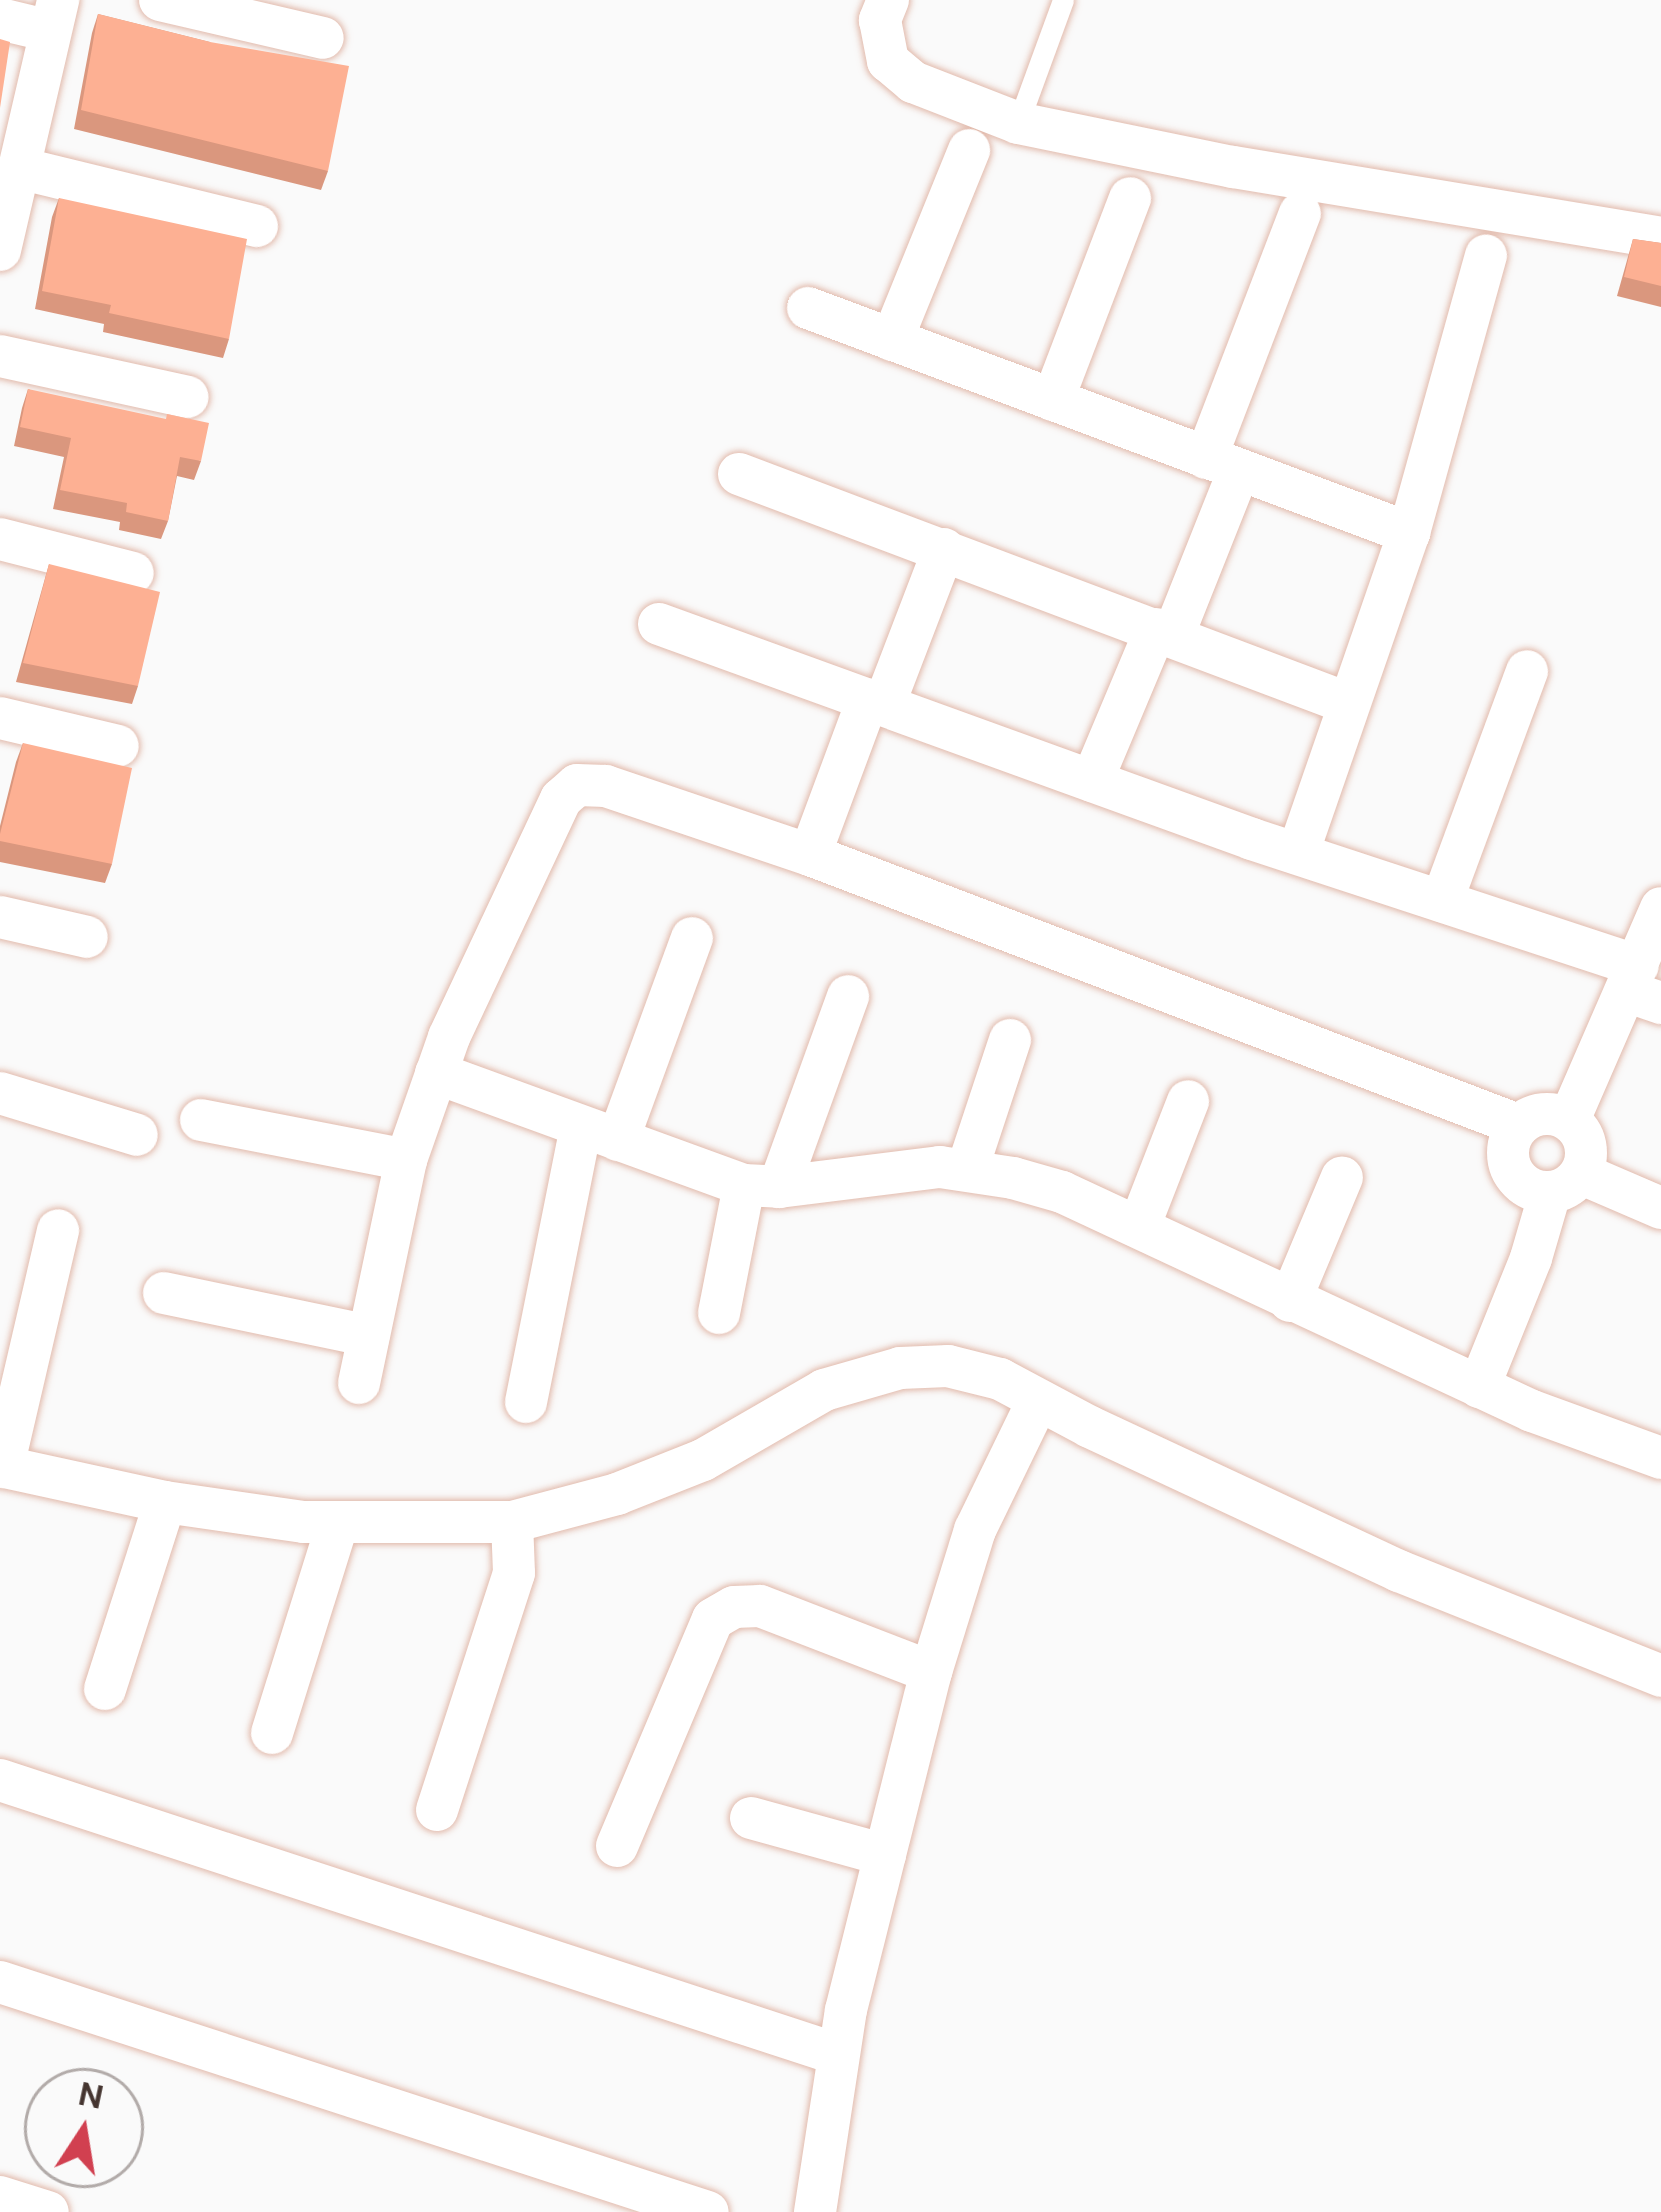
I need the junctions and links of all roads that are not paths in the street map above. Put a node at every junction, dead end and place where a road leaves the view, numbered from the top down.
1 (160, 0) edge
2 (888, 0) edge
3 (1063, 0) edge
4 (54, 16) edge
5 (0, 19) edge
6 (323, 38) dead end
7 (1018, 123) junction
8 (969, 150) dead end
9 (9, 194) edge
10 (1130, 198) dead end
11 (1300, 213) dead end
12 (257, 226) dead end
13 (1661, 238) edge
14 (0, 250) edge
15 (1486, 256) dead end
16 (808, 308) dead end
17 (892, 340) junction
18 (0, 356) edge
19 (188, 397) dead end
20 (1053, 400) junction
21 (1222, 464) junction
22 (739, 474) dead end
23 (1409, 533) junction
24 (0, 539) edge
25 (944, 549) junction
26 (133, 572) dead end
27 (659, 624) dead end
28 (1165, 633) junction
29 (1527, 671) dead end
30 (876, 702) junction
31 (1347, 703) junction
32 (0, 718) edge
33 (118, 746) dead end
34 (1092, 781) junction
35 (1298, 854) junction
36 (810, 855) junction
37 (1442, 901) junction
38 (1661, 908) edge
39 (0, 917) edge
40 (87, 937) dead end
41 (692, 938) dead end
42 (1642, 986) edge
43 (848, 997) dead end
44 (1010, 1040) dead end
45 (436, 1073) junction
46 (0, 1094) edge
47 (1187, 1100) dead end
48 (201, 1120) dead end
49 (1569, 1120) junction
50 (1519, 1125) junction
51 (600, 1133) junction
52 (137, 1136) dead end
53 (406, 1160) junction
54 (967, 1170) junction
55 (1342, 1177) dead end
56 (1566, 1183) junction
57 (762, 1186) junction
58 (1661, 1208) edge
59 (1138, 1227) junction
60 (58, 1230) dead end
61 (164, 1293) dead end
62 (1290, 1301) junction
63 (719, 1313) dead end
64 (369, 1336) junction
65 (359, 1383) dead end
66 (1479, 1387) junction
67 (1038, 1400) junction
68 (526, 1402) dead end
69 (1661, 1458) edge
70 (2, 1466) edge
71 (165, 1502) junction
72 (512, 1522) junction
73 (338, 1523) junction
74 (931, 1672) junction
75 (1661, 1676) edge
76 (105, 1689) dead end
77 (272, 1733) dead end
78 (0, 1780) edge
79 (436, 1810) dead end
80 (751, 1817) dead end
81 (617, 1846) dead end
82 (885, 1855) junction
83 (0, 1982) edge
84 (837, 2054) junction
85 (0, 2197) edge
86 (48, 2212) edge
87 (708, 2212) edge
88 (815, 2212) edge

1 - 6 street
2 - 7 street
3 - 7 lane
4 - 5 street
4 - 9 street
7 - 13 street
8 - 17 street
9 - 12 street
9 - 14 street
10 - 20 street
11 - 21 street
15 - 23 street
16 - 17 street
17 - 20 street
18 - 19 street
20 - 21 street
21 - 23 street
21 - 28 street
22 - 25 street
23 - 31 street
24 - 26 street
25 - 28 street
25 - 30 street
27 - 30 street
28 - 31 street
28 - 34 street
29 - 37 street
30 - 34 street
30 - 36 street
31 - 35 street
32 - 33 street
34 - 35 street
35 - 37 street
36 - 45 street
36 - 50 street
37 - 42 street
38 - 42 street
39 - 40 street
41 - 51 street
42 - 49 street
43 - 57 street
44 - 54 street
45 - 51 street
45 - 53 street
46 - 52 street
47 - 59 street
48 - 53 street
49 - 50 street
49 - 56 street
50 - 56 street
51 - 57 street
51 - 68 street
53 - 64 street
54 - 57 street
54 - 59 street
55 - 62 street
56 - 58 street
56 - 66 street
57 - 63 street
59 - 62 street
60 - 70 street
61 - 64 street
62 - 66 street
64 - 65 street
66 - 69 street
67 - 72 street
67 - 74 street
67 - 75 street
70 - 71 street
71 - 73 street
71 - 76 street
72 - 73 street
72 - 79 street
73 - 77 street
74 - 81 street
74 - 82 street
78 - 84 street
80 - 82 street
82 - 84 street
83 - 87 street
84 - 88 street
85 - 86 street

